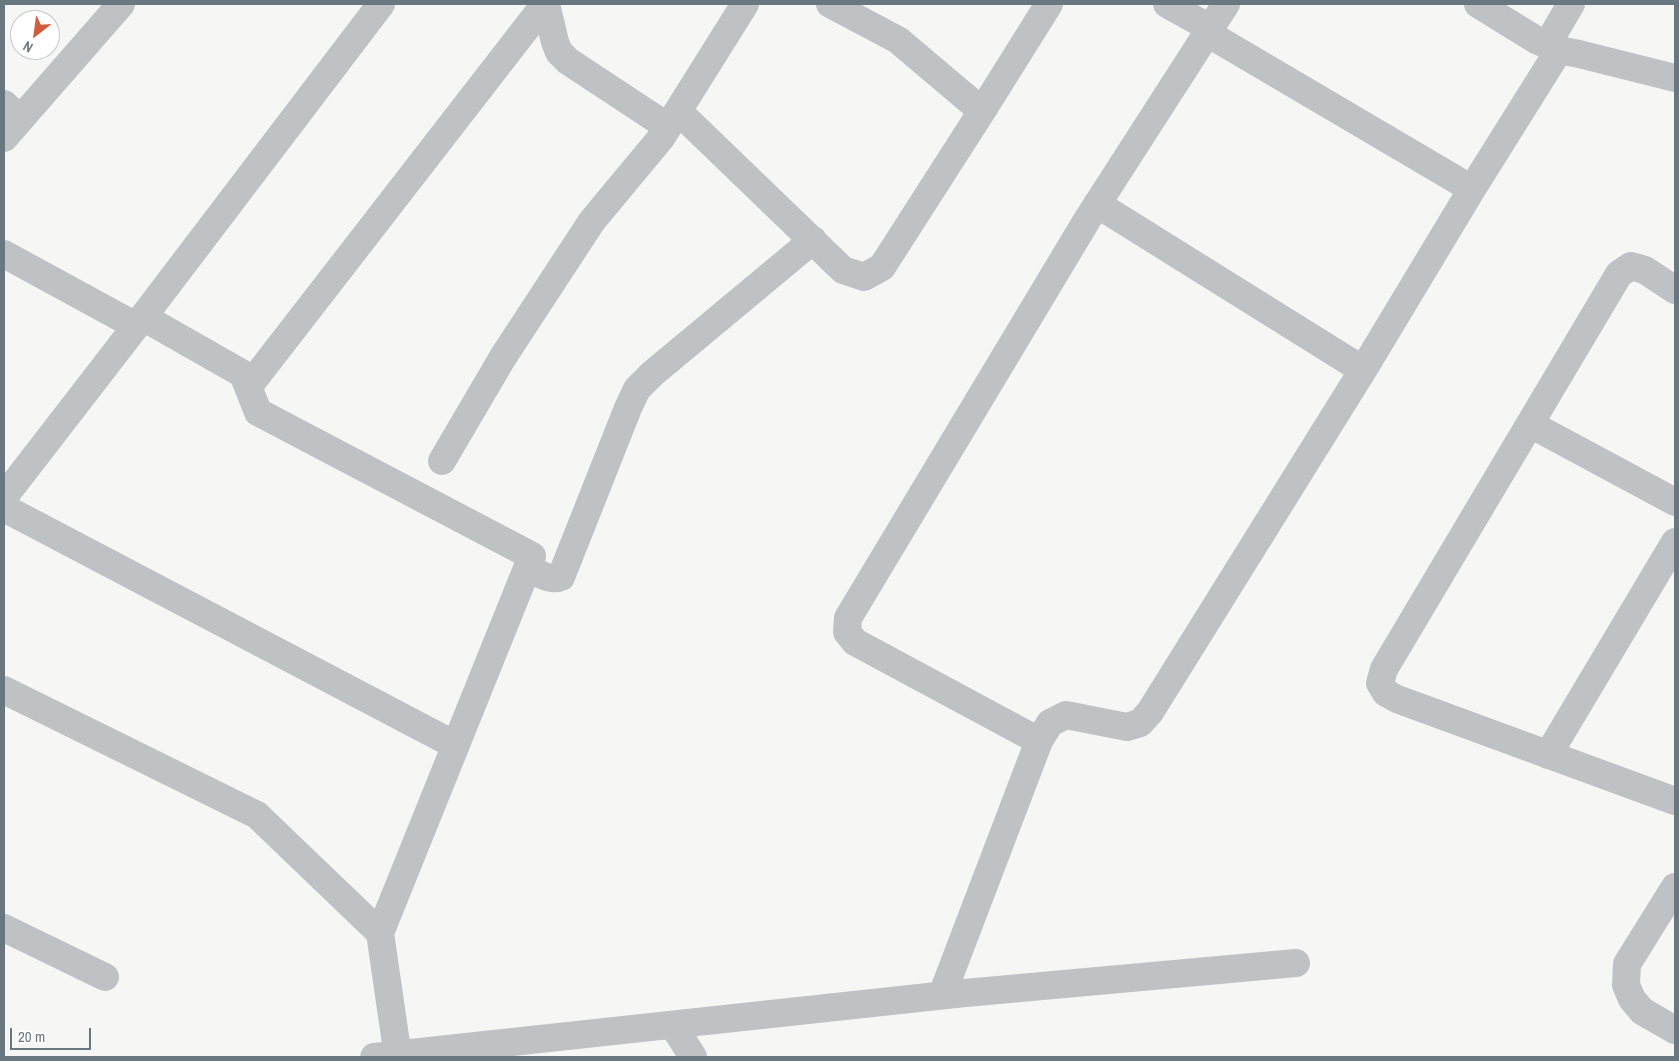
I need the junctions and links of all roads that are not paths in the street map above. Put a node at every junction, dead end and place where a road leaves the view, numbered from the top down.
1 (121, 4) edge
2 (381, 4) edge
3 (546, 4) edge
4 (746, 4) edge
5 (830, 4) edge
6 (1049, 4) edge
7 (1168, 4) edge
8 (1226, 4) edge
9 (1478, 4) edge
10 (1571, 4) edge
11 (1208, 31) junction
12 (1553, 48) junction
13 (1675, 78) edge
14 (982, 111) junction
15 (673, 119) junction
16 (9, 120) edge
17 (1472, 189) junction
18 (1097, 204) junction
19 (812, 240) junction
20 (4, 254) edge
21 (1675, 290) edge
22 (140, 322) junction
23 (1364, 370) junction
24 (249, 386) junction
25 (1530, 424) junction
26 (442, 461) dead end
27 (4, 498) edge
28 (1675, 502) edge
29 (4, 508) edge
30 (1675, 542) edge
31 (527, 568) junction
32 (4, 690) edge
33 (1039, 741) junction
34 (456, 745) junction
35 (1548, 754) junction
36 (1675, 801) edge
37 (1675, 887) edge
38 (4, 928) edge
39 (380, 933) junction
40 (1296, 963) dead end
41 (104, 978) dead end
42 (942, 995) junction
43 (673, 1025) junction
44 (1675, 1030) edge
45 (390, 1057) edge
46 (693, 1057) edge

1 - 16 street
2 - 22 street
3 - 15 street
3 - 24 street
4 - 15 street
5 - 14 street
6 - 14 street
7 - 11 street
8 - 11 street
9 - 12 street
10 - 12 street
11 - 17 street
11 - 18 street
12 - 13 street
12 - 17 street
14 - 19 street
15 - 19 street
15 - 26 street
17 - 23 street
18 - 23 street
18 - 33 street
19 - 31 street
20 - 22 street
21 - 25 street
22 - 24 street
22 - 27 street
23 - 33 street
24 - 31 street
25 - 28 street
25 - 35 street
29 - 34 street
30 - 35 street
31 - 34 street
32 - 39 street
33 - 42 street
34 - 39 street
35 - 36 street
37 - 44 street
38 - 41 street
39 - 45 street
40 - 42 street
42 - 43 street
43 - 45 street
43 - 46 street

